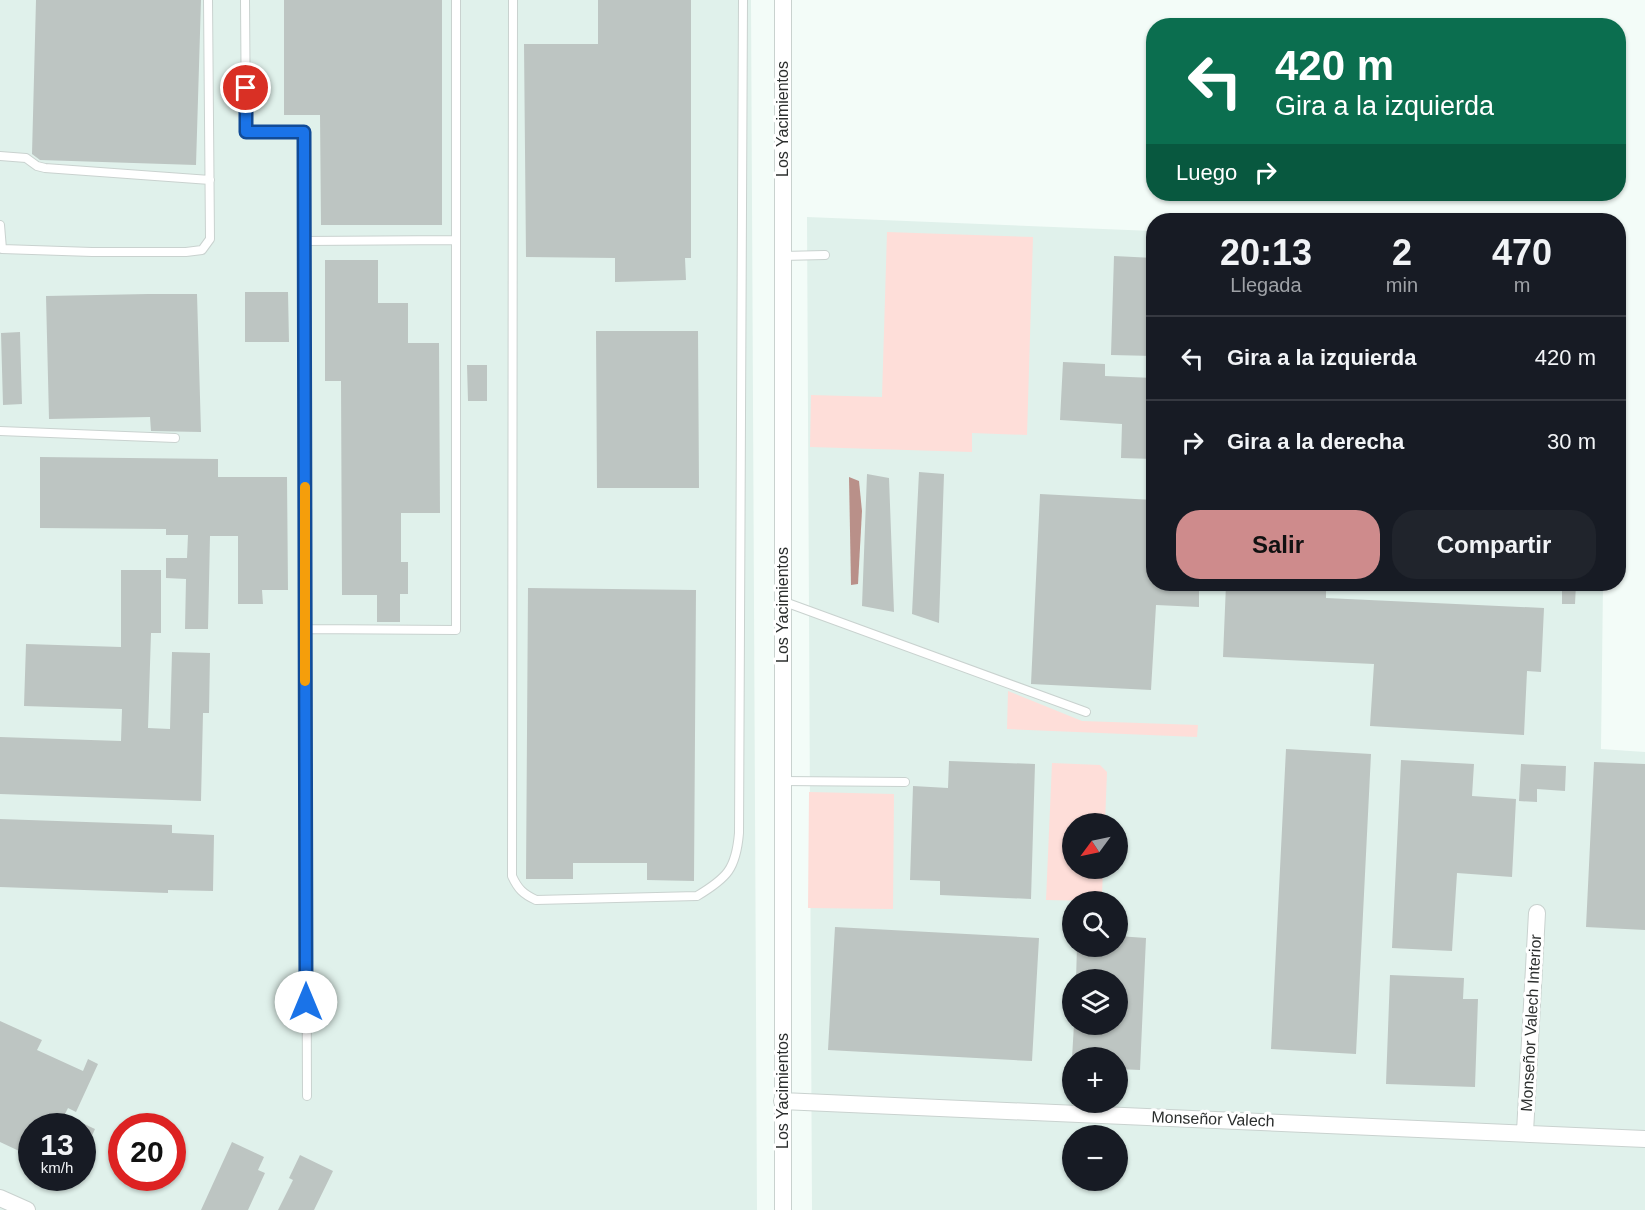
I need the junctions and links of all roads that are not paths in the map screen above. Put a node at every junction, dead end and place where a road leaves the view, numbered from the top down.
1 (208, 0) edge
2 (245, 0) edge
3 (456, 0) edge
4 (513, 0) edge
5 (742, 0) edge
6 (783, 0) edge
7 (0, 156) edge
8 (210, 180) junction
9 (0, 225) edge
10 (456, 240) junction
11 (304, 241) junction
12 (1, 249) edge
13 (825, 255) dead end
14 (782, 256) junction
15 (0, 431) edge
16 (175, 438) dead end
17 (782, 601) junction
18 (305, 629) junction
19 (1086, 712) dead end
20 (782, 781) junction
21 (905, 782) dead end
22 (1537, 913) dead end
23 (307, 1096) dead end
24 (782, 1101) junction
25 (1525, 1132) junction
26 (1645, 1139) edge
27 (0, 1198) edge
28 (27, 1210) edge
29 (783, 1210) edge

1 - 8 lane
2 - 11 lane
3 - 10 lane
4 - 5 lane
6 - 14 street, Los Yacimientos
7 - 8 lane
8 - 12 lane
9 - 12 lane
10 - 11 lane
10 - 18 lane
11 - 18 lane
13 - 14 lane
14 - 17 street, Los Yacimientos
15 - 16 lane
17 - 19 lane
17 - 20 street, Los Yacimientos
18 - 23 lane
20 - 21 lane
20 - 24 street, Los Yacimientos
22 - 25 street, Monseñor Valech Interior
24 - 25 street, Monseñor Valech
24 - 29 street, Los Yacimientos
25 - 26 street, Monseñor Valech
27 - 28 street

